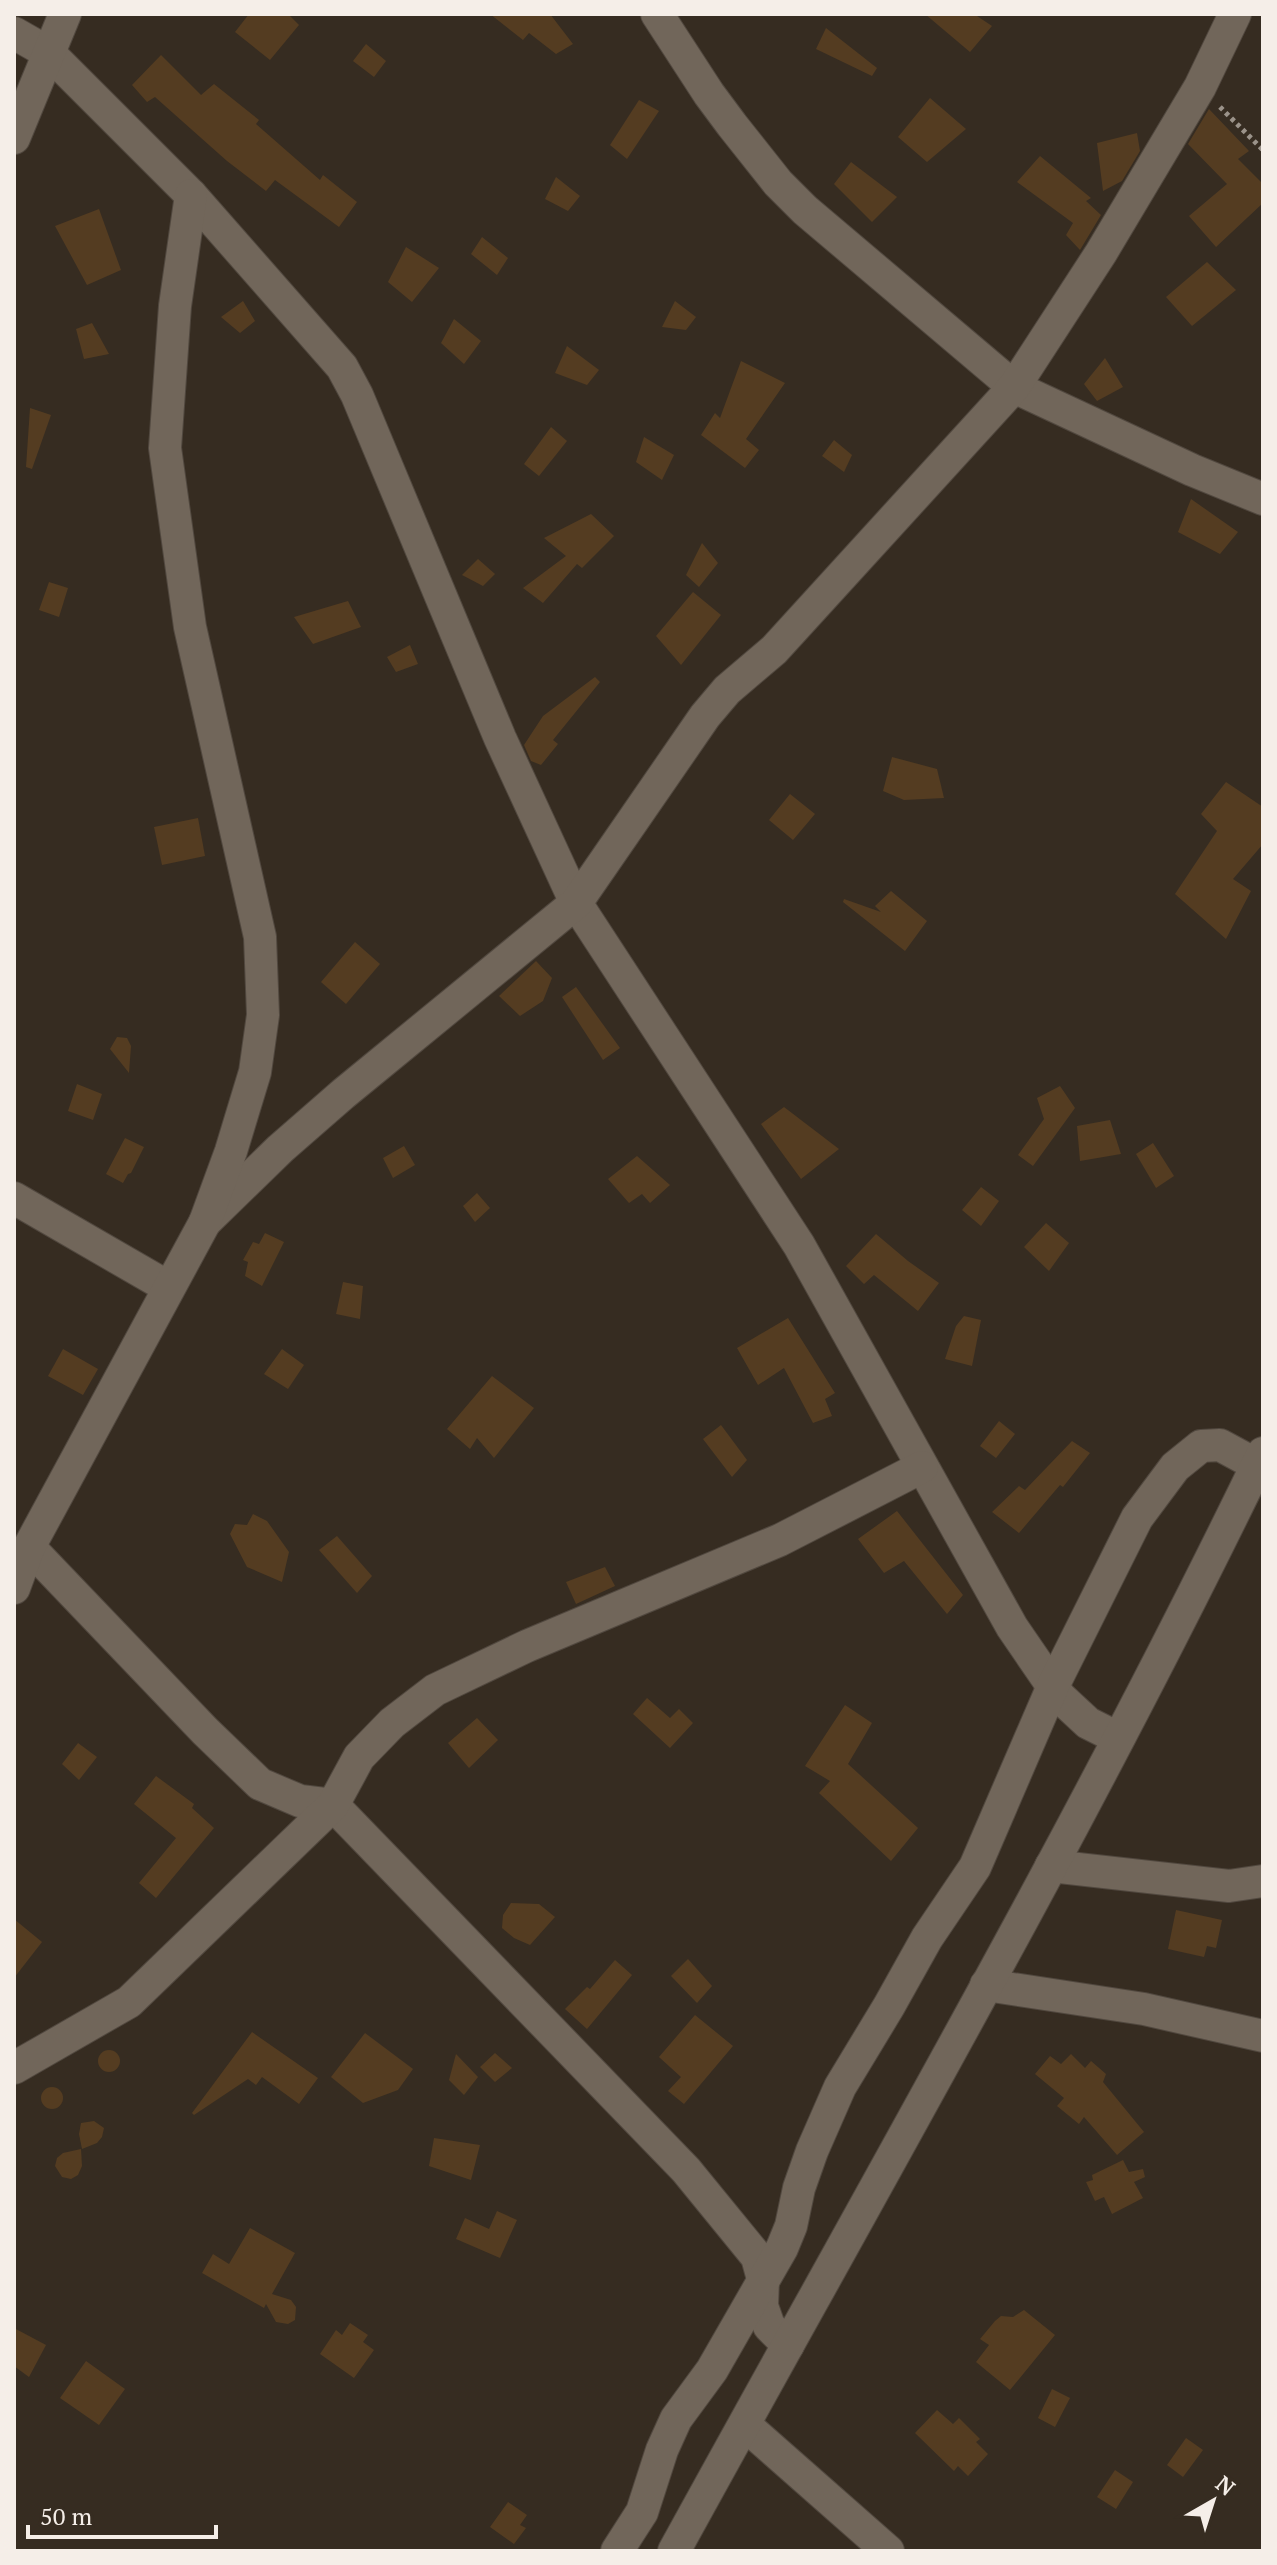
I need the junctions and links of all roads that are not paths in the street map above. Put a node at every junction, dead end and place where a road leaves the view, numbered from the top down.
1 (65, 14) edge
2 (1235, 14) edge
3 (660, 15) edge
4 (14, 33) edge
5 (49, 53) junction
6 (14, 138) edge
7 (191, 195) junction
8 (1014, 387) junction
9 (1263, 499) edge
10 (576, 903) junction
11 (14, 1198) edge
12 (205, 1222) junction
13 (168, 1287) junction
14 (1260, 1459) edge
15 (922, 1467) junction
16 (29, 1547) junction
17 (14, 1588) edge
18 (1053, 1686) junction
19 (1118, 1738) junction
20 (333, 1805) junction
21 (1051, 1866) junction
22 (1263, 1881) edge
23 (986, 1985) junction
24 (1263, 2036) edge
25 (14, 2068) edge
26 (763, 2279) junction
27 (788, 2345) junction
28 (745, 2425) junction
29 (617, 2551) edge
30 (674, 2551) edge
31 (888, 2551) edge

1 - 5 street
2 - 8 street
3 - 8 street
4 - 5 street
5 - 6 street
5 - 7 street
7 - 10 street
7 - 12 street
8 - 9 street
8 - 10 street
10 - 12 street
10 - 15 street
11 - 13 street
12 - 13 street
13 - 16 street
14 - 18 street
14 - 19 street
15 - 18 street
15 - 20 street
16 - 17 street
16 - 20 street
18 - 19 street
18 - 26 street
19 - 21 street
20 - 25 street
20 - 26 street
21 - 22 street
21 - 23 street
23 - 24 street
23 - 27 street
26 - 27 street
26 - 29 street
27 - 28 street
28 - 30 street
28 - 31 street

